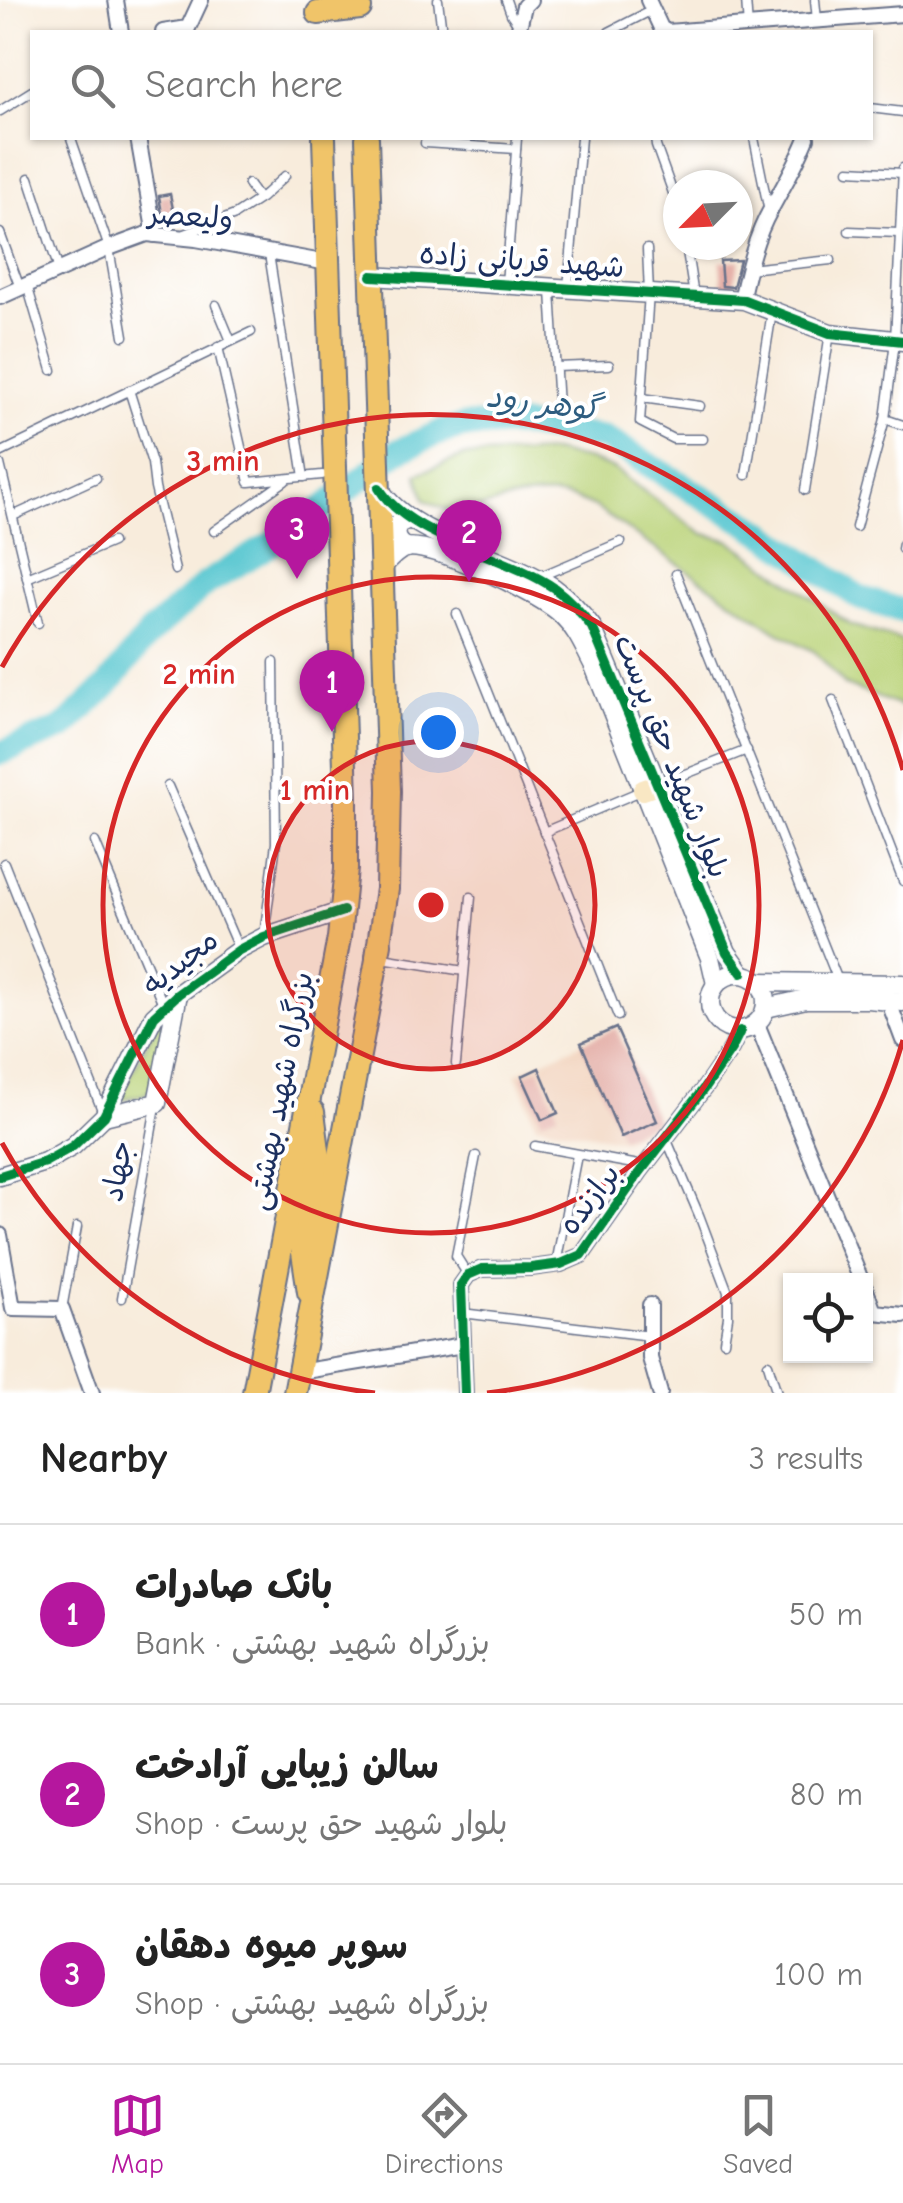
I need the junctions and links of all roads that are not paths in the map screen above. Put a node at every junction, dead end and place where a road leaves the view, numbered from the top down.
1 (116, 0) edge
2 (201, 0) edge
3 (438, 0) edge
4 (506, 0) edge
5 (530, 0) edge
6 (746, 0) edge
7 (815, 0) edge
8 (873, 0) edge
9 (650, 5) edge
10 (903, 14) edge
11 (876, 16) junction
12 (818, 26) edge
13 (749, 29) edge
14 (121, 30) edge
15 (176, 30) edge
16 (442, 30) edge
17 (519, 30) edge
18 (612, 30) edge
19 (664, 30) edge
20 (722, 30) edge
21 (30, 92) edge
22 (873, 108) edge
23 (0, 111) edge
24 (903, 112) edge
25 (72, 140) edge
26 (138, 140) edge
27 (324, 140) edge
28 (517, 140) edge
29 (581, 140) edge
30 (656, 140) edge
31 (754, 140) edge
32 (805, 140) edge
33 (366, 143) edge
34 (425, 143) dead end
35 (516, 149) junction
36 (665, 170) edge
37 (849, 170) dead end
38 (903, 171) edge
39 (285, 176) dead end
40 (29, 178) dead end
41 (248, 184) dead end
42 (259, 199) junction
43 (769, 211) junction
44 (848, 230) dead end
45 (0, 233) edge
46 (899, 233) junction
47 (155, 235) junction
48 (176, 237) junction
49 (109, 248) junction
50 (647, 249) dead end
51 (269, 252) junction
52 (688, 260) edge
53 (832, 260) dead end
54 (328, 263) junction
55 (748, 269) junction
56 (59, 270) junction
57 (372, 276) junction
58 (506, 284) junction
59 (23, 286) junction
60 (559, 287) junction
61 (649, 293) junction
62 (694, 296) junction
63 (0, 297) edge
64 (741, 300) junction
65 (216, 305) dead end
66 (772, 310) junction
67 (251, 332) dead end
68 (830, 333) junction
69 (124, 336) dead end
70 (231, 341) junction
71 (899, 341) edge
72 (218, 347) junction
73 (609, 365) dead end
74 (556, 367) junction
75 (52, 370) dead end
76 (129, 390) junction
77 (642, 398) junction
78 (558, 406) dead end
79 (700, 406) dead end
80 (885, 420) junction
81 (903, 425) edge
82 (704, 439) dead end
83 (0, 453) edge
84 (0, 464) edge
85 (331, 470) junction
86 (746, 475) dead end
87 (304, 477) junction
88 (96, 478) dead end
89 (289, 478) junction
90 (2, 485) edge
91 (379, 488) junction
92 (806, 490) dead end
93 (403, 515) junction
94 (13, 516) junction
95 (856, 527) dead end
96 (214, 531) dead end
97 (112, 542) dead end
98 (621, 542) dead end
99 (407, 548) junction
100 (382, 568) junction
101 (176, 570) dead end
102 (676, 574) dead end
103 (27, 578) junction
104 (536, 578) junction
105 (457, 614) dead end
106 (38, 624) dead end
107 (274, 662) dead end
108 (833, 700) dead end
109 (747, 750) junction
110 (168, 786) dead end
111 (650, 788) junction
112 (544, 832) junction
113 (95, 842) dead end
114 (4, 863) dead end
115 (903, 882) edge
116 (471, 896) dead end
117 (343, 911) junction
118 (264, 936) junction
119 (239, 950) junction
120 (378, 951) junction
121 (464, 971) junction
122 (750, 978) junction
123 (839, 983) junction
124 (716, 984) junction
125 (903, 984) edge
126 (171, 1000) junction
127 (896, 1001) edge
128 (618, 1016) dead end
129 (754, 1021) junction
130 (903, 1040) edge
131 (456, 1064) dead end
132 (157, 1103) junction
133 (104, 1116) junction
134 (666, 1138) junction
135 (535, 1146) dead end
136 (577, 1155) junction
137 (476, 1156) dead end
138 (644, 1166) junction
139 (0, 1176) edge
140 (310, 1207) junction
141 (77, 1226) dead end
142 (0, 1235) edge
143 (556, 1264) junction
144 (859, 1273) edge
145 (4, 1274) edge
146 (468, 1275) junction
147 (122, 1298) dead end
148 (650, 1305) dead end
149 (62, 1308) junction
150 (873, 1309) edge
151 (462, 1312) junction
152 (903, 1315) edge
153 (650, 1336) junction
154 (724, 1341) dead end
155 (463, 1345) junction
156 (768, 1364) dead end
157 (298, 1382) edge
158 (92, 1393) edge
159 (254, 1393) edge
160 (464, 1393) edge
161 (660, 1393) edge
162 (777, 1393) edge

1 - 14 street
2 - 15 street
3 - 16 lane
4 - 17 lane
5 - 17 street
6 - 13 lane
7 - 12 lane
8 - 11 lane
9 - 18 lane
9 - 19 street
10 - 11 street
11 - 12 street
12 - 13 street
13 - 20 street
21 - 23 lane
22 - 24 lane
25 - 49 lane
26 - 47 street
27 - 54 highway, بزرگراه شهید بهشتی
28 - 35 lane
29 - 60 lane
30 - 36 lane
31 - 43 lane
32 - 43 street
33 - 57 highway, بزرگراه شهید بهشتی
34 - 35 lane
35 - 58 lane
37 - 38 lane
38 - 46 lane
39 - 42 lane
40 - 56 lane
41 - 42 lane
42 - 48 lane
43 - 55 street
44 - 46 lane
45 - 59 lane
46 - 71 lane
47 - 48 street, ولیعصر
47 - 49 street, ولیعصر
48 - 51 street, ولیعصر
49 - 56 street, ولیعصر
49 - 69 lane
50 - 61 lane
51 - 54 street, ولیعصر
51 - 87 lane
52 - 62 lane
53 - 55 lane
54 - 85 highway, بزرگراه شهید بهشتی
55 - 64 street
56 - 59 street, ولیعصر
57 - 58 street, شهید قربانی زاده
57 - 91 highway, بزرگراه شهید بهشتی
58 - 60 street, شهید قربانی زاده
59 - 63 street, ولیعصر
59 - 75 lane
60 - 61 street, شهید قربانی زاده
60 - 74 lane
61 - 62 street, شهید قربانی زاده
61 - 77 lane
62 - 64 street, شهید قربانی زاده
64 - 66 street, شهید قربانی زاده
65 - 70 lane
66 - 68 street, شهید قربانی زاده
66 - 86 lane
67 - 70 lane
68 - 71 street, شهید قربانی زاده
68 - 92 lane
70 - 72 lane
71 - 80 lane
72 - 76 lane
72 - 89 lane
73 - 74 lane
74 - 78 lane
76 - 83 lane
76 - 101 lane
77 - 79 lane
77 - 82 lane
80 - 81 lane
80 - 95 lane
84 - 90 lane
85 - 87 lane
85 - 117 highway, بزرگراه شهید بهشتی
87 - 89 lane
88 - 94 lane
89 - 96 lane
90 - 94 lane
91 - 93 street, بلوار شهید حق پرست
91 - 100 highway, بزرگراه شهید بهشتی
93 - 99 street
93 - 104 street, بلوار شهید حق پرست
94 - 103 lane
97 - 103 lane
98 - 104 lane
99 - 100 street
99 - 111 street, بلوار شهید حق پرست
100 - 120 highway, بزرگراه شهید بهشتی
102 - 109 lane
103 - 106 lane
104 - 111 street, بلوار شهید حق پرست
105 - 112 lane
107 - 118 lane
108 - 115 lane
109 - 111 lane
109 - 123 lane
110 - 119 lane
111 - 112 lane
111 - 122 street, بلوار شهید حق پرست
111 - 124 street, بلوار شهید حق پرست
112 - 128 lane
113 - 126 lane
114 - 133 lane
116 - 121 lane
117 - 118 street, مجیدیه
117 - 140 highway, بزرگراه شهید بهشتی
118 - 119 street, مجیدیه
119 - 126 street, مجیدیه
120 - 121 lane
120 - 140 highway, بزرگراه شهید بهشتی
121 - 131 lane
122 - 123 street
122 - 124 street
122 - 129 street
123 - 125 street
124 - 129 street
126 - 132 street, جهاد
126 - 133 street, مجیدیه
127 - 129 street
127 - 130 street
129 - 134 street, برازنده
129 - 144 street
132 - 133 street
132 - 147 lane, جهاد
133 - 139 street
134 - 138 street, برازنده
134 - 154 lane
135 - 136 lane
136 - 138 lane
136 - 143 lane
137 - 146 lane
138 - 143 street, برازنده
140 - 157 highway, بزرگراه شهید بهشتی
140 - 159 highway, بزرگراه شهید بهشتی
141 - 149 lane
142 - 145 street
143 - 146 street, برازنده
145 - 149 street
146 - 151 street
148 - 153 street
149 - 158 street
150 - 152 street
151 - 153 lane
151 - 155 street
153 - 161 street
155 - 157 street
155 - 160 street
156 - 162 lane

